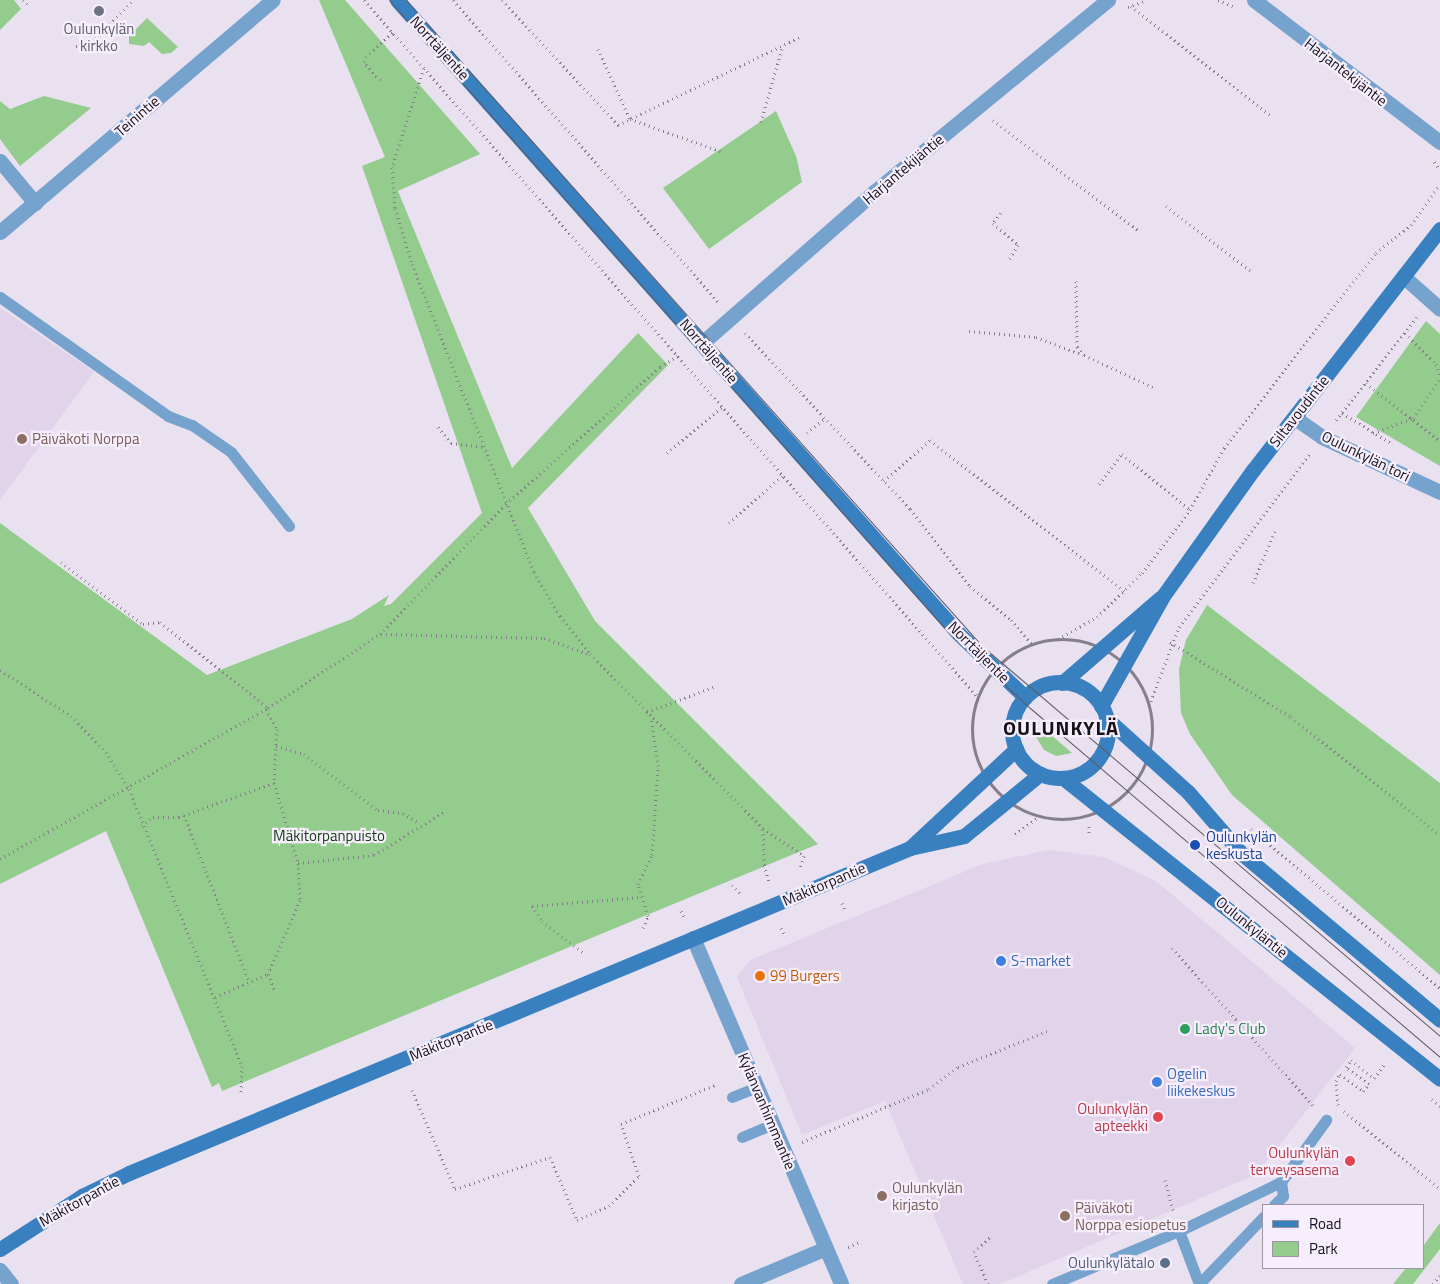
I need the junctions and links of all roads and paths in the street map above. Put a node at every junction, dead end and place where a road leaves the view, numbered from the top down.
1 (23, 0) edge
2 (133, 0) edge
3 (273, 0) edge
4 (364, 0) edge
5 (397, 0) edge
6 (502, 0) edge
7 (1108, 0) edge
8 (1254, 0) edge
9 (27, 4) dead end
10 (1136, 10) dead end
11 (393, 32) junction
12 (802, 36) dead end
13 (783, 45) junction
14 (76, 46) dead end
15 (598, 49) dead end
16 (424, 68) junction
17 (380, 80) dead end
18 (1272, 117) dead end
19 (630, 119) junction
20 (761, 122) dead end
21 (998, 124) dead end
22 (1440, 142) edge
23 (720, 151) dead end
24 (0, 161) edge
25 (1440, 184) edge
26 (35, 203) junction
27 (1166, 206) dead end
28 (1001, 213) dead end
29 (1440, 229) edge
30 (1138, 230) dead end
31 (0, 232) edge
32 (1008, 261) dead end
33 (1250, 270) dead end
34 (1404, 276) junction
35 (1076, 281) dead end
36 (0, 297) edge
37 (1435, 304) edge
38 (969, 332) dead end
39 (1405, 333) junction
40 (702, 344) junction
41 (678, 356) junction
42 (1084, 356) junction
43 (1440, 377) edge
44 (1366, 383) junction
45 (1153, 387) dead end
46 (723, 406) junction
47 (1295, 418) junction
48 (1413, 418) junction
49 (438, 428) dead end
50 (1372, 433) dead end
51 (1322, 437) junction
52 (1440, 441) edge
53 (484, 447) junction
54 (667, 453) dead end
55 (784, 474) junction
56 (884, 481) dead end
57 (1099, 484) dead end
58 (1440, 492) edge
59 (506, 504) junction
60 (1190, 510) junction
61 (729, 523) dead end
62 (289, 526) dead end
63 (1275, 531) dead end
64 (61, 562) dead end
65 (1253, 583) dead end
66 (1124, 590) junction
67 (1163, 596) junction
68 (1012, 620) dead end
69 (380, 634) junction
70 (1170, 642) junction
71 (590, 654) junction
72 (0, 670) edge
73 (1062, 683) junction
74 (716, 686) dead end
75 (1025, 697) junction
76 (267, 709) junction
77 (647, 712) junction
78 (1104, 712) junction
79 (651, 716) junction
80 (1152, 738) dead end
81 (276, 746) junction
82 (1016, 749) junction
83 (976, 759) dead end
84 (1143, 769) dead end
85 (1040, 774) junction
86 (1063, 778) junction
87 (274, 783) junction
88 (129, 789) junction
89 (1117, 801) dead end
90 (444, 812) dead end
91 (184, 815) junction
92 (1089, 816) dead end
93 (1243, 822) dead end
94 (419, 823) junction
95 (142, 826) junction
96 (763, 828) junction
97 (1015, 834) dead end
98 (1440, 835) edge
99 (910, 848) junction
100 (0, 859) edge
101 (298, 863) junction
102 (800, 868) dead end
103 (770, 881) dead end
104 (732, 885) dead end
105 (740, 893) dead end
106 (640, 897) junction
107 (842, 903) dead end
108 (845, 911) dead end
109 (643, 928) dead end
110 (781, 928) dead end
111 (785, 936) dead end
112 (693, 938) junction
113 (1172, 948) dead end
114 (583, 952) dead end
115 (268, 974) junction
116 (249, 982) junction
117 (1440, 988) edge
118 (274, 991) dead end
119 (216, 997) junction
120 (1440, 1020) edge
121 (1047, 1031) dead end
122 (1386, 1061) dead end
123 (1440, 1079) edge
124 (727, 1080) dead end
125 (757, 1087) junction
126 (412, 1090) dead end
127 (241, 1092) dead end
128 (732, 1097) dead end
129 (1338, 1106) junction
130 (1326, 1120) junction
131 (772, 1124) junction
132 (742, 1137) dead end
133 (801, 1142) dead end
134 (1165, 1180) dead end
135 (1281, 1182) junction
136 (1440, 1189) edge
137 (1275, 1204) edge
138 (1262, 1218) edge
139 (1180, 1231) junction
140 (990, 1236) dead end
141 (860, 1242) dead end
142 (826, 1248) junction
143 (846, 1248) dead end
144 (0, 1249) edge
145 (0, 1270) edge
146 (1440, 1275) edge
147 (1200, 1283) edge
148 (11, 1284) edge
149 (741, 1284) edge
150 (841, 1284) edge
151 (988, 1284) edge
152 (1052, 1284) edge
153 (1433, 1284) edge

1 - 9 path
2 - 14 path
3 - 26 street, Teinintie
4 - 11 path
5 - 40 street, Norrtäljentie
6 - 19 path
7 - 40 street, Harjantekijäntie
8 - 22 street, Harjantekijäntie
10 - 18 path
11 - 16 path
11 - 17 path
12 - 13 path
13 - 19 path
13 - 20 path
15 - 19 path
16 - 41 path
16 - 53 path
19 - 23 path
21 - 30 path
24 - 26 street
25 - 60 path
26 - 31 street, Teinintie
27 - 33 path
28 - 32 path
29 - 34 street, Siltavoudintie
34 - 37 street
34 - 47 street, Siltavoudintie
35 - 42 path
36 - 62 lane
37 - 39 path
38 - 42 path
39 - 43 path
39 - 44 path
40 - 75 street, Norrtäljentie
41 - 46 path
41 - 59 path
42 - 45 path
43 - 48 path
44 - 48 path
44 - 51 path
46 - 54 path
46 - 55 path
47 - 51 street, Oulunkylän tori
47 - 67 street, Siltavoudintie
48 - 50 path
48 - 52 path
49 - 53 path
51 - 58 street, Oulunkylän tori
51 - 70 path
53 - 59 path
55 - 61 path
55 - 83 path
56 - 66 path
57 - 60 path
59 - 69 path
59 - 71 path
60 - 66 path
63 - 65 path
64 - 76 path
66 - 68 path
67 - 73 street, Siltavoudintie
67 - 78 street, Siltavoudintie
69 - 71 path
69 - 76 path
70 - 80 path
70 - 98 path
71 - 77 path
72 - 88 path
73 - 75 street
73 - 78 street
74 - 77 path
75 - 82 street
76 - 81 path
76 - 88 path
77 - 79 path
78 - 86 street
78 - 120 street
79 - 96 path
79 - 106 path
81 - 87 path
81 - 94 path
82 - 85 street
82 - 99 street, Mäkitorpantie
84 - 89 path
85 - 86 street
85 - 99 street, Mäkitorpantie
86 - 123 street, Oulunkyläntie
87 - 91 path
87 - 101 path
88 - 95 path
88 - 100 path
90 - 94 path
91 - 95 path
91 - 116 path
92 - 97 path
93 - 117 path
94 - 101 path
95 - 119 path
96 - 102 path
96 - 103 path
99 - 112 street, Mäkitorpantie
101 - 115 path
104 - 105 path
106 - 109 path
106 - 114 path
107 - 108 path
110 - 111 path
112 - 125 street, Kylänvanhimmantie
112 - 144 street, Mäkitorpantie
113 - 130 path
115 - 116 path
115 - 118 path
116 - 119 path
119 - 127 path
121 - 133 path
122 - 129 path
124 - 126 path
125 - 128 lane
125 - 131 street, Kylänvanhimmantie
129 - 130 path
129 - 136 path
130 - 135 lane
131 - 132 lane
131 - 142 street, Kylänvanhimmantie
134 - 139 path
135 - 137 lane
135 - 139 lane
138 - 147 lane
139 - 147 lane
139 - 152 lane
140 - 151 path
141 - 143 path
142 - 149 street
142 - 150 street, Kylänvanhimmantie
145 - 148 street
146 - 153 path

